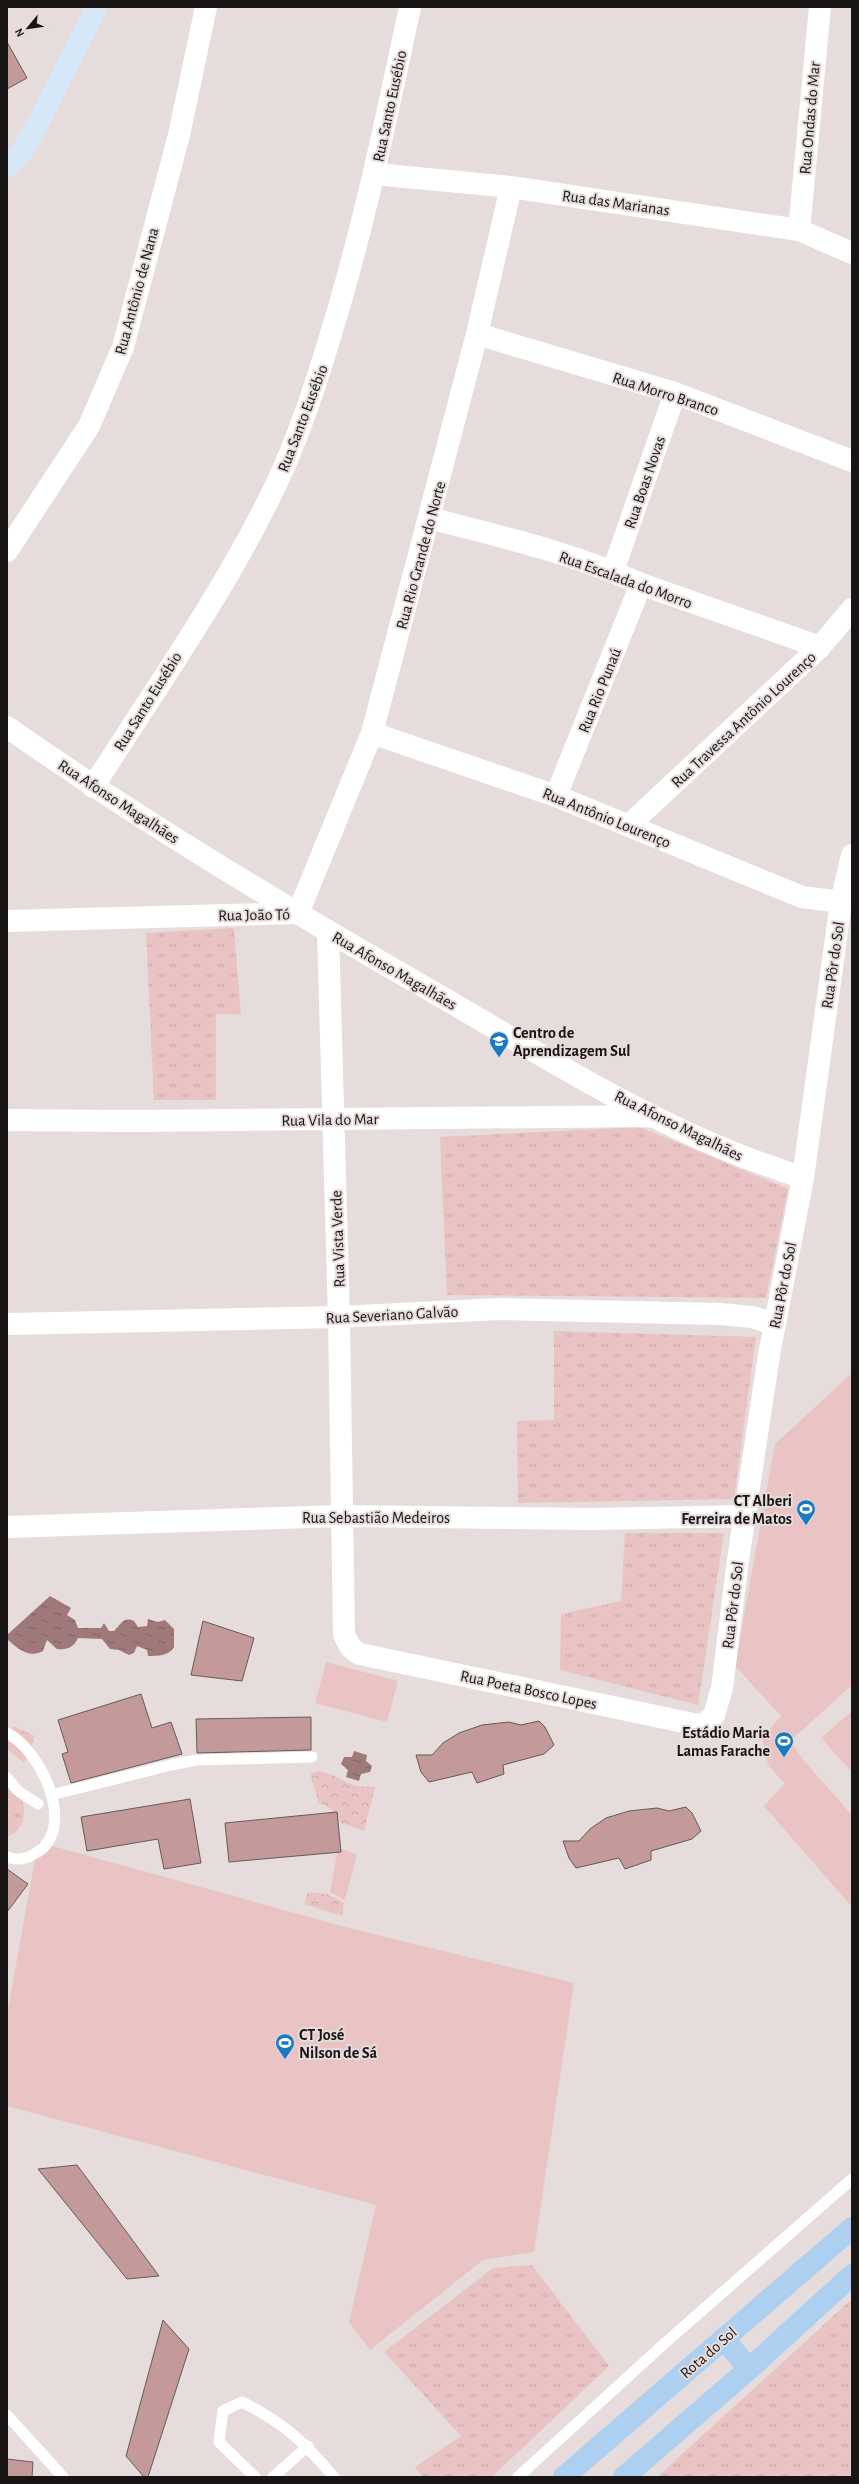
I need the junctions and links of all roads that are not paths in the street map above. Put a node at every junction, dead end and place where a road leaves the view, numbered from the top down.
1 (97, 7) edge
2 (206, 7) edge
3 (410, 7) edge
4 (820, 7) edge
5 (7, 167) edge
6 (375, 174) junction
7 (511, 187) junction
8 (799, 230) junction
9 (852, 253) edge
10 (477, 334) junction
11 (675, 393) junction
12 (852, 461) edge
13 (430, 518) junction
14 (7, 551) edge
15 (613, 571) junction
16 (641, 584) junction
17 (852, 609) edge
18 (820, 647) junction
19 (7, 726) edge
20 (372, 733) junction
21 (93, 787) junction
22 (556, 796) junction
23 (629, 825) junction
24 (852, 855) edge
25 (846, 900) edge
26 (298, 913) junction
27 (7, 921) edge
28 (328, 932) junction
29 (653, 1116) junction
30 (334, 1119) junction
31 (7, 1120) edge
32 (803, 1178) junction
33 (339, 1317) junction
34 (7, 1324) edge
35 (775, 1324) junction
36 (341, 1516) junction
37 (745, 1516) junction
38 (7, 1526) edge
39 (347, 1641) joint
40 (714, 1715) joint
41 (7, 1733) edge
42 (312, 1757) dead end
43 (7, 1778) edge
44 (51, 1795) junction
45 (38, 1804) dead end
46 (7, 1857) edge
47 (852, 2179) edge
48 (852, 2228) edge
49 (852, 2275) edge
50 (724, 2339) junction
51 (749, 2369) junction
52 (7, 2415) edge
53 (308, 2446) junction
54 (63, 2477) edge
55 (255, 2477) edge
56 (273, 2477) edge
57 (334, 2477) edge
58 (518, 2477) edge
59 (564, 2477) edge
60 (624, 2477) edge

1 - 5 street
2 - 14 street, Rua Antônio de Nana
3 - 6 street, Rua Santo Eusébio
4 - 8 street, Rua Ondas do Mar
6 - 7 street, Rua das Marianas
6 - 21 street, Rua Santo Eusébio
7 - 8 street, Rua das Marianas
7 - 10 street, Rua Rio Grande do Norte
8 - 9 street, Rua das Marianas
10 - 11 street, Rua Morro Branco
10 - 13 street, Rua Rio Grande do Norte
11 - 12 street, Rua Morro Branco
11 - 15 street, Rua Boas Novas
13 - 15 street, Rua Escalada do Morro
13 - 20 street, Rua Rio Grande do Norte
15 - 16 street, Rua Escalada do Morro
16 - 18 street, Rua Escalada do Morro
16 - 22 street, Rua Rio Punaú
17 - 18 street, Rua Travessa Antônio Lourenço
18 - 23 street, Rua Travessa Antônio Lourenço
19 - 21 street, Rua Afonso Magalhães
20 - 22 street, Rua Antônio Lourenço
20 - 26 street, Rua Rio Grande do Norte
21 - 26 street, Rua Afonso Magalhães
22 - 23 street, Rua Antônio Lourenço
23 - 25 street, Rua Antônio Lourenço
24 - 25 street, Rua Pôr do Sol
25 - 32 street, Rua Pôr do Sol
26 - 27 street, Rua João Tó
26 - 28 street, Rua Afonso Magalhães
28 - 29 street, Rua Afonso Magalhães
28 - 30 street, Rua Vista Verde
29 - 30 street, Rua Vila do Mar
29 - 32 street, Rua Afonso Magalhães
30 - 31 street, Rua Vila do Mar
30 - 33 street, Rua Vista Verde
32 - 35 street, Rua Pôr do Sol
33 - 34 street, Rua Severiano Galvão
33 - 35 street, Rua Severiano Galvão
33 - 36 street, Rua Vista Verde
35 - 37 street, Rua Pôr do Sol
36 - 37 street, Rua Sebastião Medeiros
36 - 38 street, Rua Sebastião Medeiros
36 - 39 street, Rua Vista Verde
37 - 40 street, Rua Pôr do Sol
39 - 40 street, Rua Poeta Bosco Lopes
41 - 44 lane
42 - 44 lane
43 - 45 lane
44 - 46 lane
47 - 58 lane
48 - 50 main road, Rota do Sol
49 - 51 main road
50 - 51 main road
50 - 59 main road, Rota do Sol
51 - 60 main road
52 - 54 lane
53 - 55 lane
53 - 56 lane
53 - 57 lane

